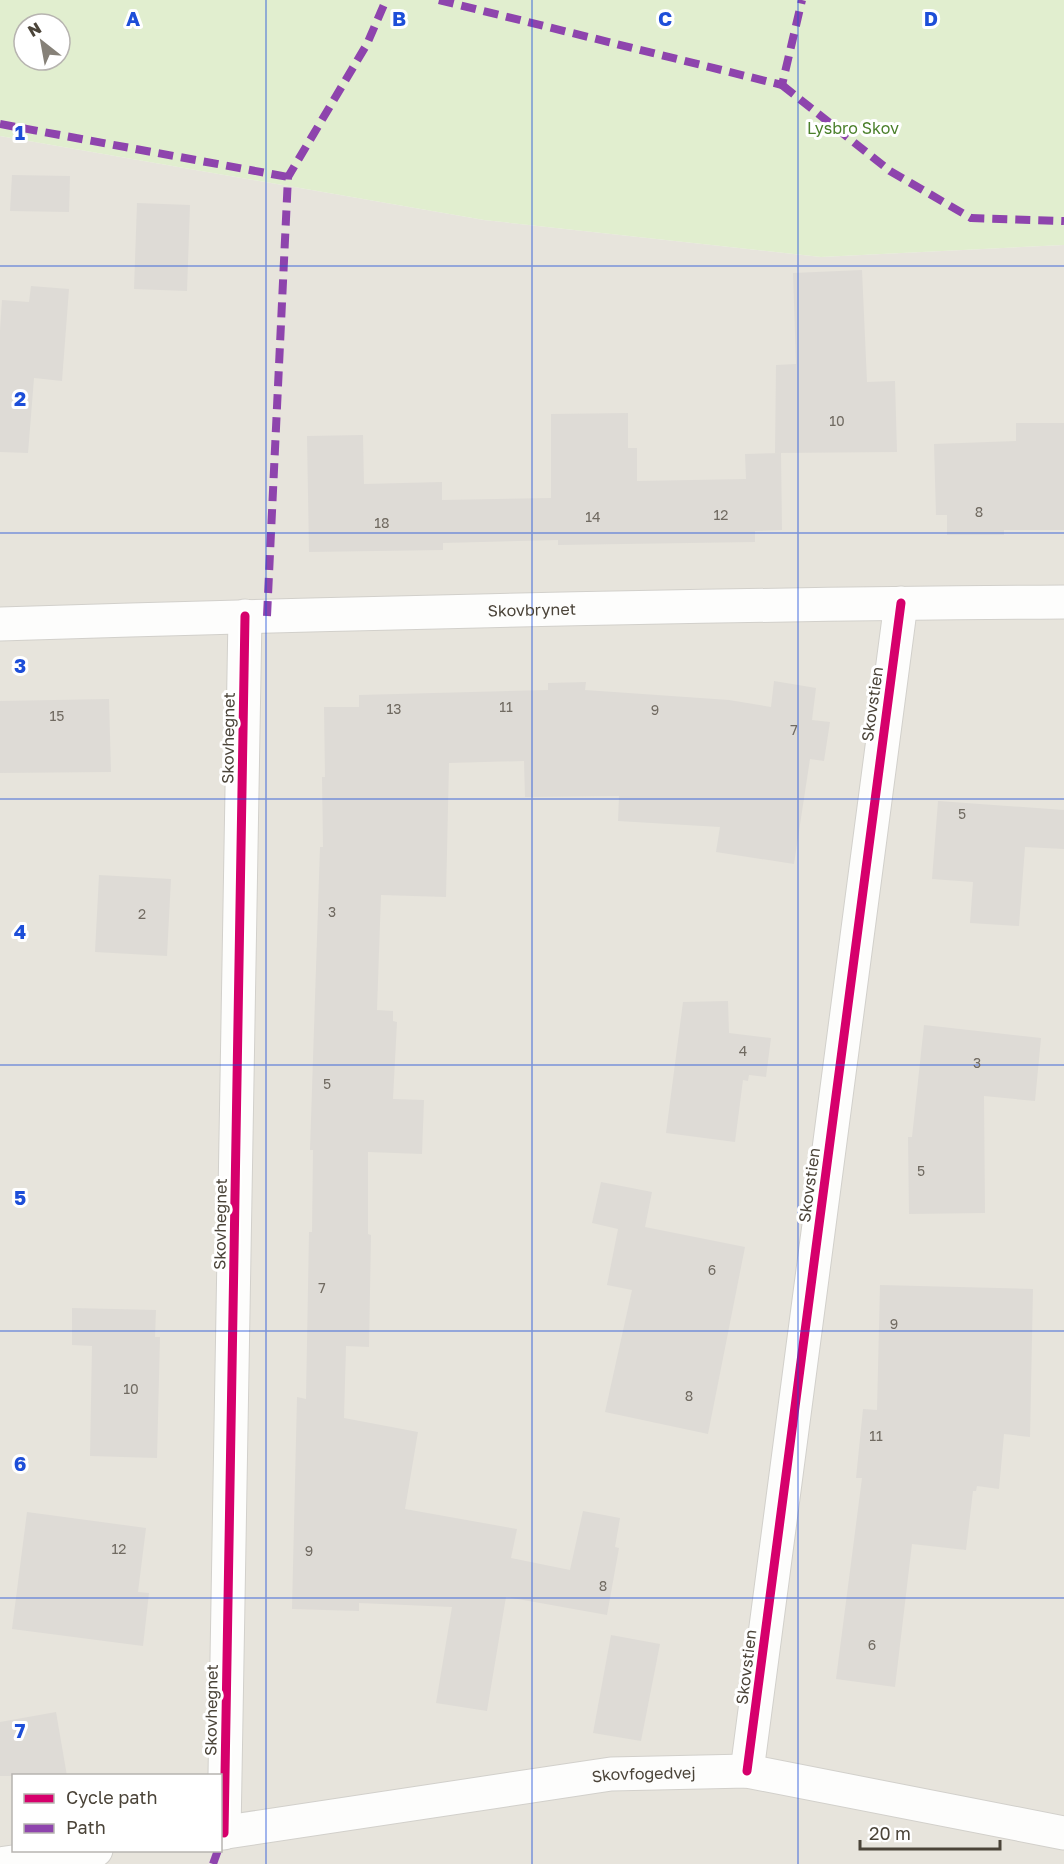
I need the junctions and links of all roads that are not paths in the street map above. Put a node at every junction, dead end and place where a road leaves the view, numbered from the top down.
1 (1064, 602) edge
2 (901, 603) junction
3 (245, 616) junction
4 (0, 624) edge
5 (747, 1772) junction
6 (222, 1833) edge
7 (1064, 1833) edge
8 (89, 1852) edge
9 (0, 1864) edge

1 - 2 street, Skovbrynet
2 - 3 street, Skovbrynet
2 - 5 street, Skovstien
3 - 4 street, Skovbrynet
3 - 6 street, Skovhegnet
5 - 6 street, Skovfogedvej
5 - 7 street, Skovfogedvej
8 - 9 street

